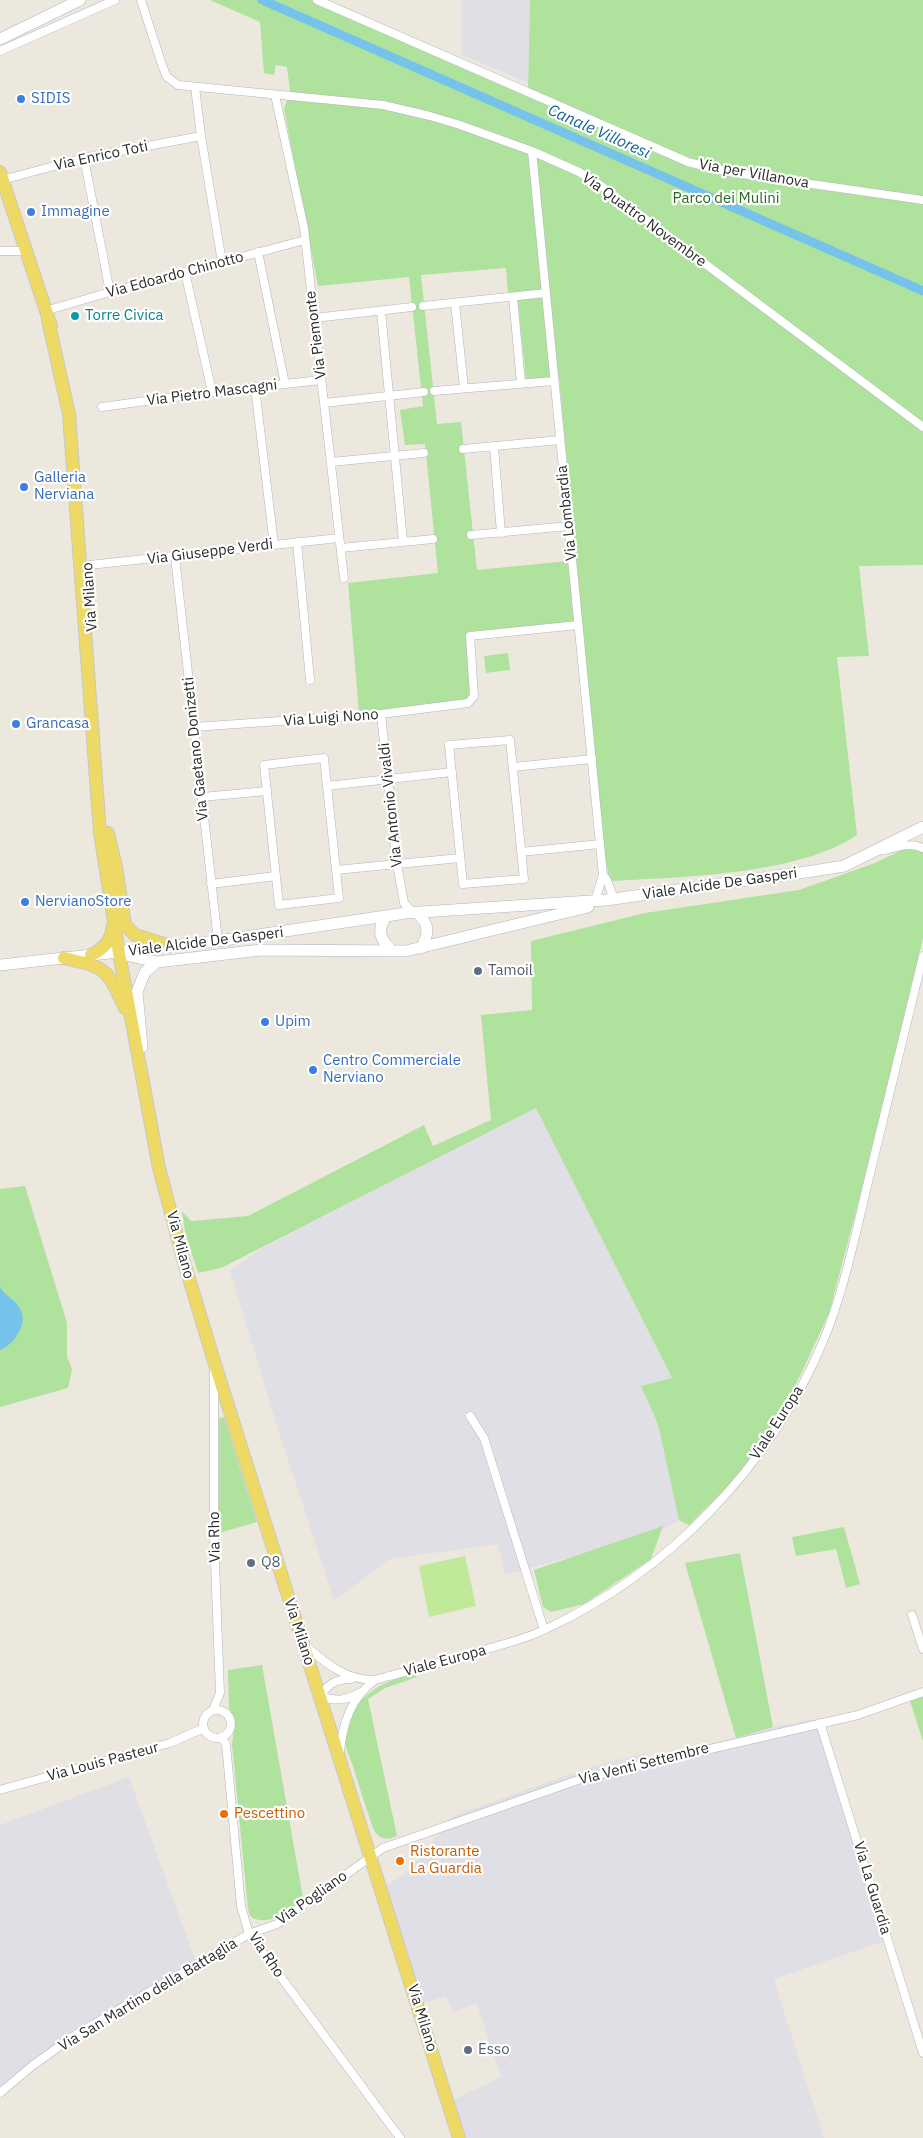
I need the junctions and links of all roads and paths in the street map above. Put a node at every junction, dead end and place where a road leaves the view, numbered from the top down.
1 (80, 0) edge
2 (115, 0) edge
3 (141, 0) edge
4 (317, 0) edge
5 (0, 39) edge
6 (0, 51) edge
7 (195, 87) junction
8 (275, 95) junction
9 (201, 136) junction
10 (532, 152) junction
11 (84, 158) junction
12 (1, 176) edge
13 (923, 200) edge
14 (305, 240) junction
15 (0, 251) edge
16 (25, 251) junction
17 (258, 252) junction
18 (222, 262) junction
19 (185, 272) junction
20 (110, 292) junction
21 (546, 293) junction
22 (513, 297) junction
23 (455, 303) junction
24 (423, 306) dead end
25 (412, 307) dead end
26 (381, 310) junction
27 (47, 315) junction
28 (314, 318) junction
29 (321, 380) junction
30 (554, 381) junction
31 (521, 383) junction
32 (285, 384) junction
33 (256, 387) junction
34 (464, 388) junction
35 (434, 391) dead end
36 (212, 392) junction
37 (424, 392) dead end
38 (389, 396) junction
39 (324, 403) junction
40 (102, 407) dead end
41 (923, 427) edge
42 (560, 440) junction
43 (494, 446) junction
44 (463, 449) dead end
45 (424, 453) dead end
46 (396, 456) junction
47 (330, 462) junction
48 (569, 526) junction
49 (501, 533) junction
50 (471, 536) dead end
51 (339, 538) junction
52 (433, 539) dead end
53 (403, 541) junction
54 (296, 542) junction
55 (274, 545) junction
56 (340, 548) junction
57 (175, 557) junction
58 (84, 565) junction
59 (344, 578) dead end
60 (578, 625) junction
61 (310, 680) dead end
62 (381, 714) junction
63 (194, 727) junction
64 (592, 759) junction
65 (513, 767) junction
66 (452, 772) junction
67 (388, 779) junction
68 (327, 786) junction
69 (267, 791) junction
70 (202, 797) junction
71 (923, 819) edge
72 (923, 827) edge
73 (108, 833) junction
74 (600, 844) junction
75 (923, 848) edge
76 (521, 852) junction
77 (872, 853) junction
78 (460, 858) junction
79 (397, 864) junction
80 (336, 870) junction
81 (813, 871) junction
82 (603, 875) junction
83 (276, 876) junction
84 (108, 878) junction
85 (211, 884) junction
86 (402, 896) junction
87 (609, 898) junction
88 (415, 913) junction
89 (114, 916) junction
90 (389, 916) junction
91 (218, 941) junction
92 (167, 945) junction
93 (421, 948) junction
94 (392, 951) junction
95 (119, 953) junction
96 (91, 955) junction
97 (923, 956) edge
98 (64, 958) junction
99 (157, 962) junction
100 (0, 965) edge
101 (132, 1022) junction
102 (150, 1124) junction
103 (214, 1361) junction
104 (470, 1416) dead end
105 (912, 1615) dead end
106 (544, 1630) junction
107 (303, 1643) junction
108 (923, 1649) edge
109 (358, 1679) junction
110 (375, 1680) junction
111 (361, 1692) junction
112 (923, 1692) edge
113 (320, 1697) junction
114 (213, 1710) junction
115 (820, 1723) junction
116 (204, 1728) junction
117 (221, 1737) junction
118 (340, 1756) junction
119 (0, 1790) edge
120 (371, 1856) junction
121 (249, 1934) junction
122 (923, 2053) edge
123 (0, 2093) edge
124 (400, 2138) edge
125 (459, 2138) edge

1 - 5 street
2 - 6 street
3 - 7 street, Via Quattro Novembre
4 - 13 street, Via per Villanova
7 - 8 street, Via Quattro Novembre
7 - 9 street
8 - 10 street, Via Quattro Novembre
8 - 14 street, Via Piemonte
9 - 11 street, Via Enrico Toti
9 - 18 street
10 - 21 street, Via Lombardia
10 - 41 street, Via Quattro Novembre
11 - 12 street, Via Enrico Toti
11 - 20 street
12 - 16 main road, Via Milano
14 - 17 street, Via Edoardo Chinotto
14 - 28 street, Via Piemonte
15 - 16 street
16 - 27 main road, Via Milano
17 - 18 street, Via Edoardo Chinotto
17 - 32 street
18 - 19 street, Via Edoardo Chinotto
19 - 20 street, Via Edoardo Chinotto
19 - 36 street
20 - 27 street, Via Edoardo Chinotto
21 - 22 street
21 - 30 street, Via Lombardia
22 - 23 street
22 - 31 street
23 - 24 street
23 - 34 street
25 - 26 street
26 - 28 street
26 - 38 street
27 - 58 main road, Via Milano
28 - 29 street, Via Piemonte
29 - 32 street, Via Pietro Mascagni
29 - 39 street, Via Piemonte
30 - 31 street
30 - 42 street, Via Lombardia
31 - 34 street
32 - 33 street, Via Pietro Mascagni
33 - 36 street, Via Pietro Mascagni
33 - 55 street
34 - 35 street
36 - 40 street, Via Pietro Mascagni
37 - 38 street
38 - 39 street
38 - 46 street
39 - 47 street, Via Piemonte
42 - 43 street
42 - 48 street, Via Lombardia
43 - 44 street
43 - 49 street
45 - 46 street
46 - 47 street
46 - 53 street
47 - 51 street, Via Piemonte
48 - 49 street
48 - 60 street, Via Lombardia
49 - 50 street
51 - 54 street, Via Giuseppe Verdi
51 - 56 street, Via Piemonte
52 - 53 street
53 - 56 street
54 - 55 street, Via Giuseppe Verdi
54 - 61 street
55 - 57 street, Via Giuseppe Verdi
56 - 59 street, Via Piemonte
57 - 58 street, Via Giuseppe Verdi
57 - 63 street, Via Gaetano Donizetti
58 - 73 main road, Via Milano
58 - 84 main road, Via Milano
60 - 62 street, Via Luigi Nono
60 - 64 street, Via Lombardia
62 - 63 street, Via Luigi Nono
62 - 67 street, Via Antonio Vivaldi
63 - 70 street, Via Gaetano Donizetti
64 - 65 street
64 - 74 street, Via Lombardia
65 - 66 street
65 - 76 street
66 - 67 street
66 - 78 street
67 - 68 street
67 - 79 street, Via Antonio Vivaldi
68 - 69 street
68 - 80 street
69 - 70 street
69 - 83 street
70 - 85 street, Via Gaetano Donizetti
71 - 81 street, Viale Alcide De Gasperi
72 - 77 street, Viale Alcide De Gasperi
73 - 84 main road, Via Milano
73 - 92 main road
74 - 76 street
74 - 82 street, Via Lombardia
75 - 77 street
76 - 78 street
77 - 81 street, Viale Alcide De Gasperi
78 - 79 street
79 - 80 street
79 - 86 street, Via Antonio Vivaldi
80 - 83 street
81 - 87 street, Viale Alcide De Gasperi
82 - 87 street, Via Lombardia
82 - 87 street, Via Lombardia
83 - 85 street
84 - 89 main road, Via Milano
85 - 91 street, Via Gaetano Donizetti
86 - 88 street, Via Antonio Vivaldi
86 - 90 street
87 - 88 street, Viale Alcide De Gasperi
87 - 93 street, Viale Alcide De Gasperi
88 - 90 street, Viale Alcide De Gasperi
88 - 93 street
89 - 95 main road, Via Milano
89 - 96 main road
90 - 91 street, Viale Alcide De Gasperi
90 - 94 street
91 - 92 street, Viale Alcide De Gasperi
92 - 95 street, Viale Alcide De Gasperi
93 - 94 street, Viale Alcide De Gasperi
94 - 99 street, Viale Alcide De Gasperi
95 - 96 street
95 - 99 street, Viale Alcide De Gasperi
95 - 101 main road, Via Milano
96 - 98 street
97 - 106 street, Viale Europa
98 - 100 street
98 - 101 main road
99 - 102 street, Via Milano
101 - 102 main road, Via Milano
102 - 103 main road, Via Milano
103 - 107 main road, Via Milano
103 - 114 street, Via Rho
104 - 106 street
105 - 108 street
106 - 110 street, Viale Europa
107 - 109 street, Viale Europa
107 - 113 main road, Via Milano
109 - 110 street, Viale Europa
109 - 113 street
110 - 111 street, Viale Europa
111 - 113 street
111 - 118 street, Viale Europa
112 - 115 street, Via Venti Settembre
113 - 118 main road, Via Milano
114 - 116 street, Via Rho
114 - 117 street
115 - 120 street, Via Venti Settembre
115 - 122 street, Via La Guardia
116 - 117 street
116 - 119 street, Via Louis Pasteur
117 - 121 street, Via Rho
118 - 120 main road, Via Milano
120 - 121 street, Via Pogliano
120 - 125 main road, Via Milano
121 - 123 street, Via San Martino della Battaglia
121 - 124 street, Via Rho

